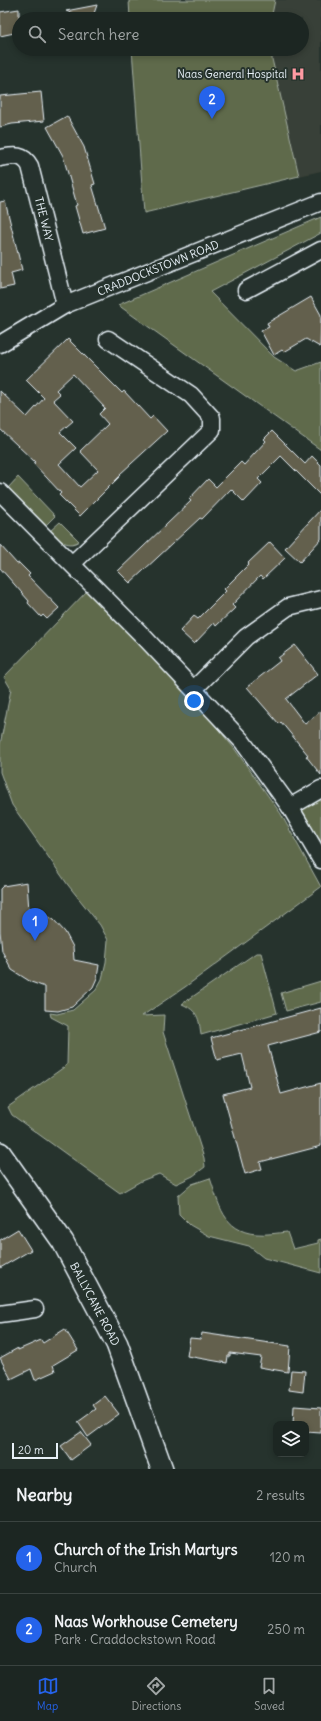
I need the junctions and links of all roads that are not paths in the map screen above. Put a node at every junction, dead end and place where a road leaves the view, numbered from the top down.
1 (0, 158) edge
2 (321, 202) edge
3 (321, 250) edge
4 (246, 290) dead end
5 (65, 305) junction
6 (108, 338) dead end
7 (0, 344) edge
8 (0, 492) edge
9 (72, 564) junction
10 (321, 599) edge
11 (194, 689) junction
12 (321, 789) edge
13 (290, 807) junction
14 (321, 860) edge
15 (0, 1152) edge
16 (35, 1309) dead end
17 (0, 1314) edge
18 (162, 1469) edge

1 - 5 street, THE WAY
2 - 5 street, CRADDOCKSTOWN ROAD
3 - 4 street
5 - 7 street, CRADDOCKSTOWN ROAD
6 - 9 street
8 - 9 street
9 - 11 street
10 - 11 street
11 - 13 street
12 - 13 street
13 - 14 street
15 - 18 main road, BALLYCANE ROAD
16 - 17 street

